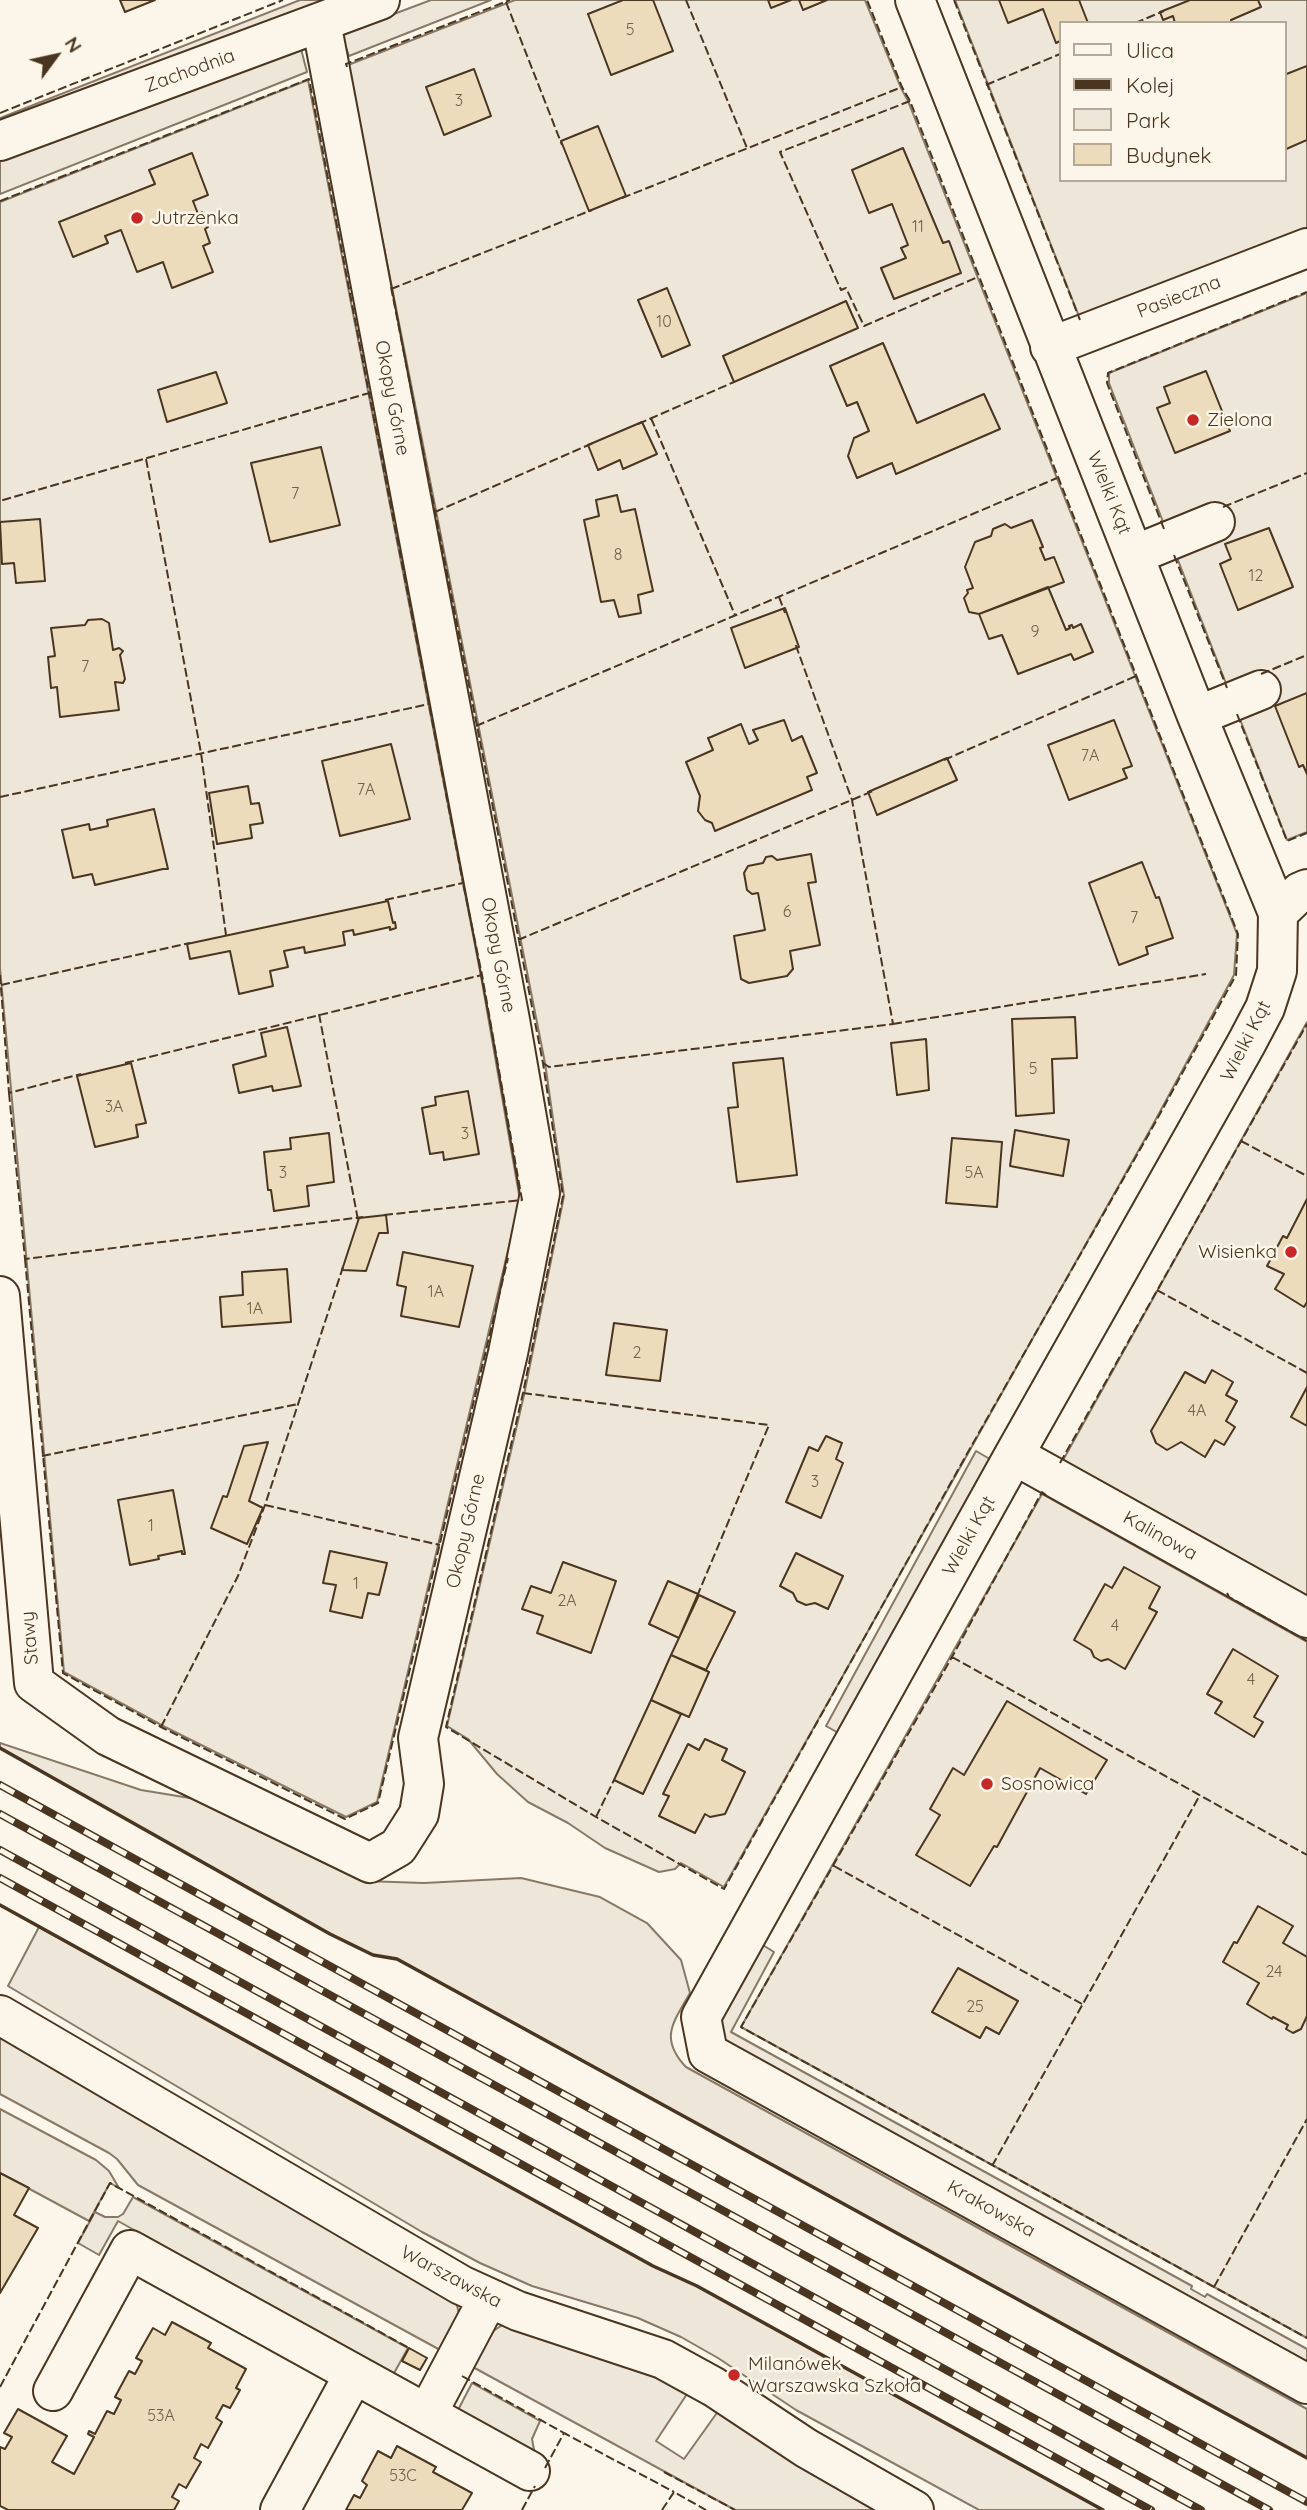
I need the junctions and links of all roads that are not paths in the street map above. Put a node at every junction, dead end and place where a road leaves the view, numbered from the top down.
1 (380, 0) edge
2 (915, 0) edge
3 (321, 22) junction
4 (0, 141) edge
5 (1307, 248) edge
6 (1050, 347) junction
7 (1215, 522) dead end
8 (1134, 555) junction
9 (1261, 691) dead end
10 (1197, 716) junction
11 (1307, 889) edge
12 (1278, 913) junction
13 (0, 1296) edge
14 (1014, 1455) junction
15 (1307, 1618) edge
16 (370, 1863) joint
17 (0, 2015) edge
18 (701, 2017) joint
19 (488, 2299) junction
20 (354, 2374) junction
21 (1307, 2384) edge
22 (53, 2391) dead end
23 (427, 2414) junction
24 (530, 2471) dead end
25 (280, 2510) edge
26 (914, 2510) edge

1 - 3 street, Zachodnia
2 - 6 street, Wielki Kąt
3 - 4 street, Zachodnia
3 - 16 street, Okopy Górne
5 - 6 street, Pasieczna
6 - 8 street, Wielki Kąt
7 - 8 street
8 - 10 street, Wielki Kąt
9 - 10 street
10 - 12 street, Wielki Kąt
11 - 12 street
12 - 14 street, Wielki Kąt
13 - 16 street, Stawy
14 - 15 street, Kalinowa
14 - 18 street, Wielki Kąt
17 - 19 street, Warszawska
18 - 21 street, Krakowska
19 - 23 street
19 - 26 street, Warszawska
20 - 22 street
20 - 23 street
20 - 25 street
23 - 24 street

